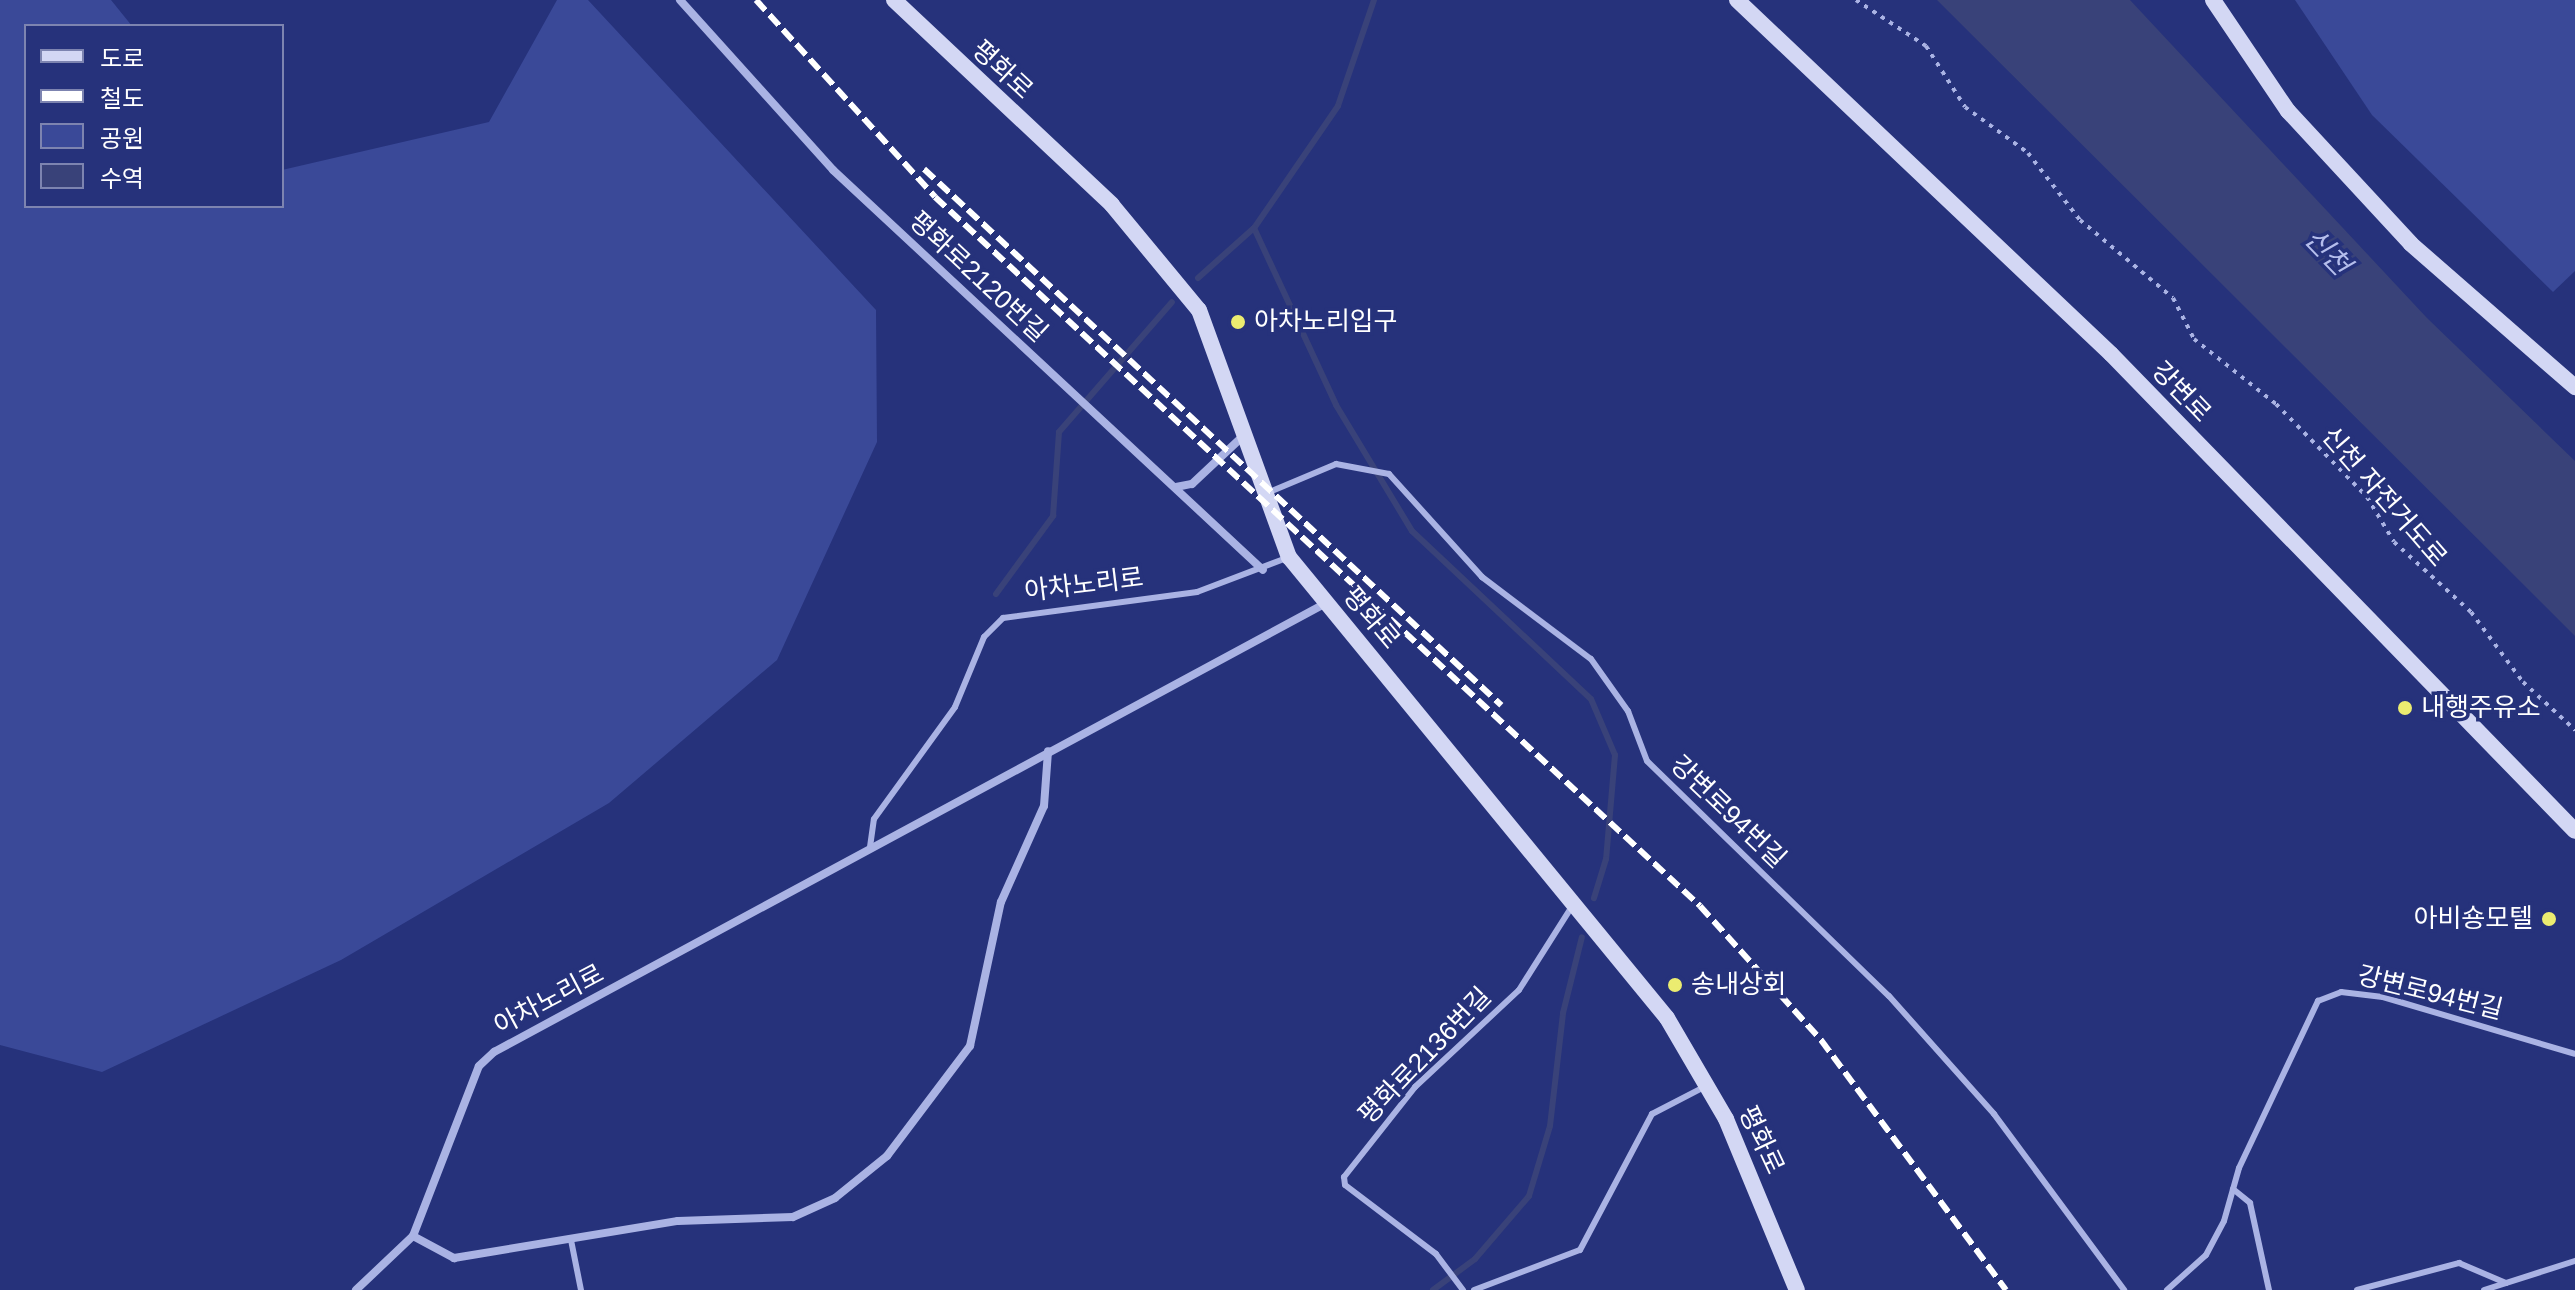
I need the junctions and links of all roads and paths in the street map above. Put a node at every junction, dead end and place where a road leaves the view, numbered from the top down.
1 (680, 0) edge
2 (894, 0) edge
3 (1737, 0) edge
4 (1856, 0) edge
5 (2213, 0) edge
6 (2575, 387) edge
7 (1242, 437) junction
8 (1176, 487) junction
9 (1262, 496) junction
10 (1289, 557) junction
11 (1263, 570) junction
12 (1327, 603) junction
13 (2575, 730) edge
14 (1048, 751) junction
15 (2575, 831) edge
16 (870, 847) junction
17 (1575, 901) junction
18 (2575, 1054) edge
19 (1707, 1085) junction
20 (2233, 1189) junction
21 (413, 1236) junction
22 (571, 1240) junction
23 (2575, 1261) edge
24 (2506, 1283) junction
25 (356, 1290) edge
26 (581, 1290) edge
27 (1463, 1290) edge
28 (1474, 1290) edge
29 (1797, 1290) edge
30 (2124, 1290) edge
31 (2167, 1290) edge
32 (2269, 1290) edge
33 (2357, 1290) edge
34 (2484, 1290) edge

1 - 8 street, 평화로2120번길
2 - 7 main road, 평화로
3 - 15 main road, 강변로
4 - 13 path, 신천 자전거도로
5 - 6 main road
7 - 8 street
7 - 9 main road, 평화로
8 - 11 street, 평화로2120번길
9 - 10 main road, 평화로
9 - 30 lane, 강변로94번길
10 - 11 lane, 아차노리로
10 - 12 main road, 평화로
11 - 16 lane, 아차노리로
12 - 14 street, 아차노리로
12 - 17 main road, 평화로
14 - 16 street, 아차노리로
14 - 22 street
16 - 21 street, 아차노리로
17 - 19 main road, 평화로
17 - 27 lane, 평화로2136번길
18 - 20 lane, 강변로94번길
19 - 28 lane
19 - 29 main road, 평화로
20 - 31 lane, 강변로94번길
20 - 32 lane
21 - 22 street
21 - 25 street, 아차노리로
22 - 26 lane
23 - 24 lane
24 - 33 lane
24 - 34 lane

